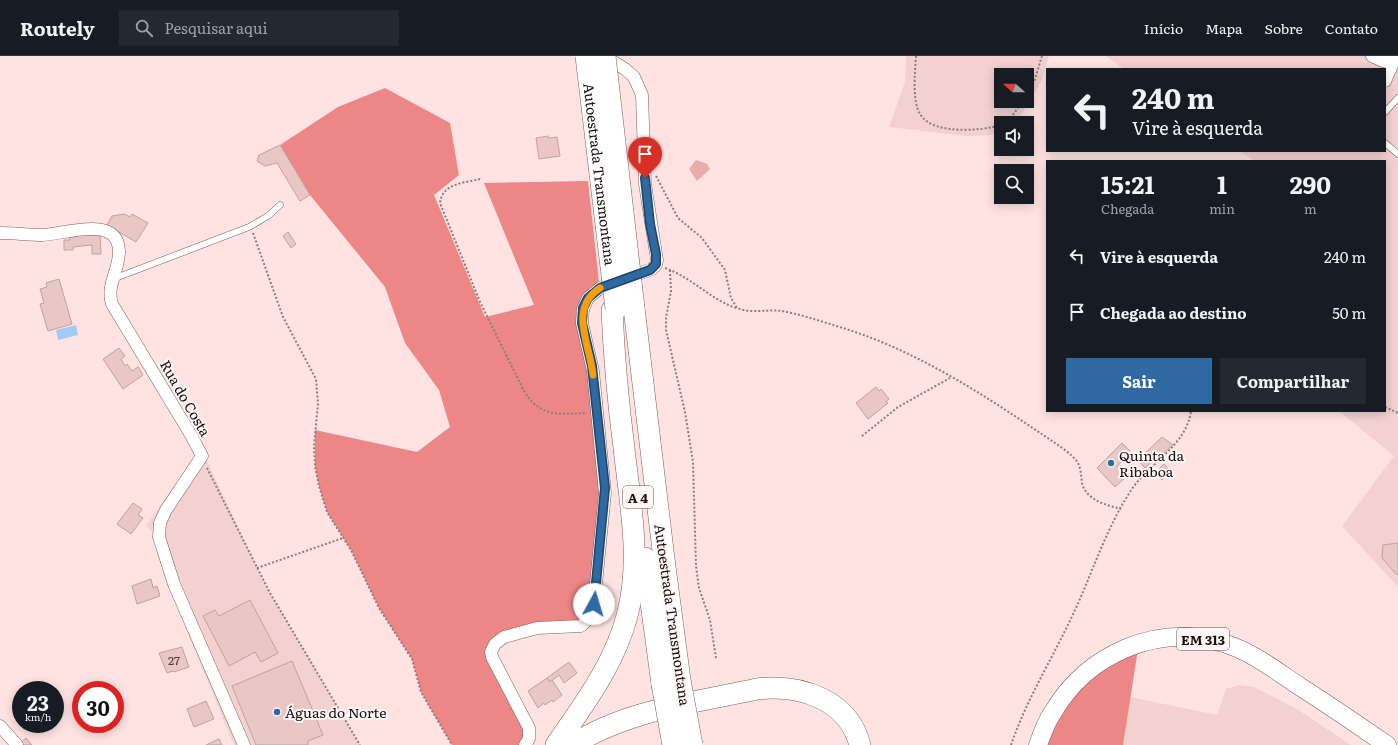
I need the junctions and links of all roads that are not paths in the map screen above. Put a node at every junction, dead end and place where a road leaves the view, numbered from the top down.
1 (586, 56) edge
2 (604, 56) edge
3 (1372, 56) edge
4 (1396, 61) edge
5 (1386, 79) edge
6 (1398, 98) edge
7 (1386, 111) edge
8 (1386, 144) edge
9 (1398, 154) edge
10 (280, 205) dead end
11 (0, 232) edge
12 (112, 280) junction
13 (621, 309) junction
14 (677, 681) junction
15 (0, 726) edge
16 (698, 744) edge
17 (17, 745) edge
18 (244, 745) edge
19 (525, 745) edge
20 (556, 745) edge
21 (573, 745) edge
22 (592, 745) edge
23 (673, 745) edge
24 (847, 745) edge
25 (860, 745) edge
26 (1038, 745) edge
27 (1387, 745) edge

1 - 13 highway, Autoestrada Transmontana / A 4, bridge
2 - 13 highway, Autoestrada Transmontana / A 4, bridge
2 - 19 street
3 - 4 street
4 - 5 street
6 - 7 lane
8 - 9 lane
10 - 12 lane
11 - 12 street, Rua do Costa
12 - 18 street, Rua do Costa
13 - 14 highway, Autoestrada Transmontana / A 4
13 - 14 highway, Autoestrada Transmontana / A 4
13 - 20 highway
14 - 16 highway, Autoestrada Transmontana / A 4, bridge
14 - 23 highway, Autoestrada Transmontana / A 4, bridge
15 - 17 street
21 - 25 highway
22 - 24 highway
26 - 27 main road, EM 313

